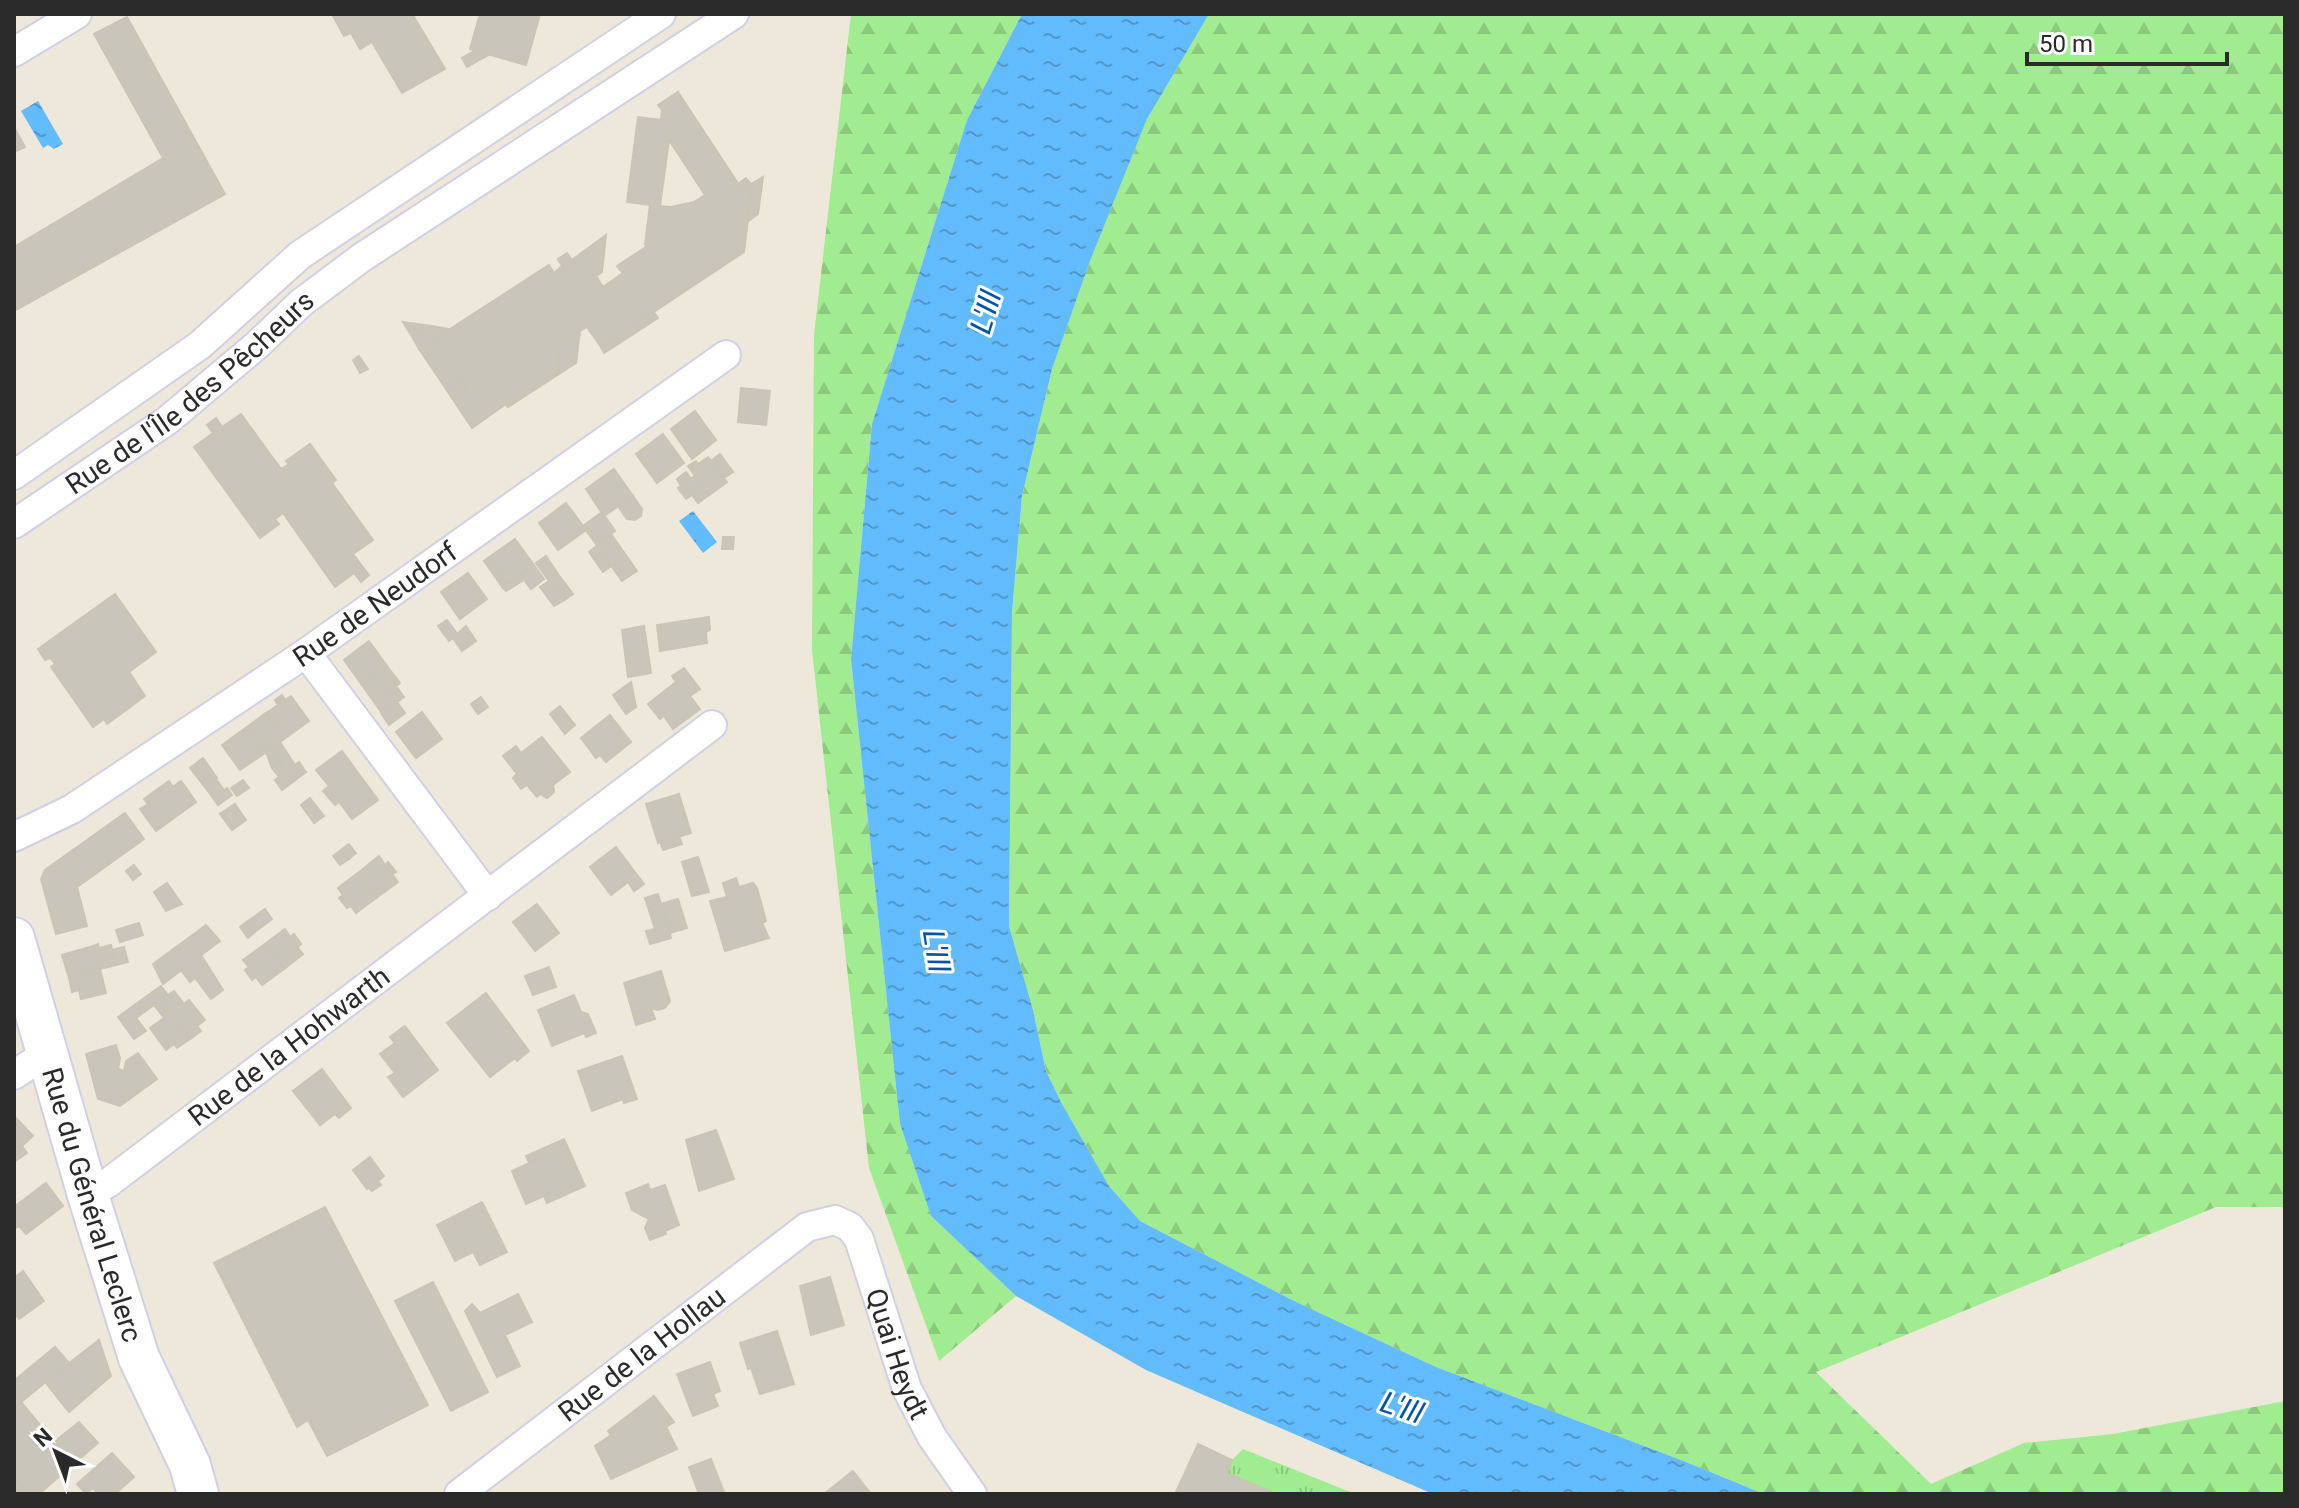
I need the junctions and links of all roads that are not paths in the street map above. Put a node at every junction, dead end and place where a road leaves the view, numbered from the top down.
1 (77, 14) edge
2 (734, 14) edge
3 (649, 21) edge
4 (14, 52) edge
5 (654, 66) junction
6 (340, 227) junction
7 (361, 258) junction
8 (726, 355) dead end
9 (14, 475) edge
10 (14, 524) edge
11 (306, 653) junction
12 (712, 725) dead end
13 (14, 837) edge
14 (488, 896) junction
15 (14, 938) edge
16 (48, 1052) junction
17 (14, 1075) edge
18 (88, 1195) junction
19 (828, 1220) joint
20 (200, 1484) edge
21 (459, 1494) edge
22 (972, 1494) edge

1 - 4 street
2 - 5 street, Rue de l'Île des Pêcheurs
3 - 5 street, Rue de l'Île des Pêcheurs
3 - 6 street, Rue de l'Île des Pêcheurs
5 - 7 street, Rue de l'Île des Pêcheurs
6 - 7 street
6 - 9 street, Rue de l'Île des Pêcheurs
7 - 10 street, Rue de l'Île des Pêcheurs
8 - 11 street, Rue de Neudorf
11 - 13 street, Rue de Neudorf
11 - 14 street
12 - 14 street, Rue de la Hohwarth
14 - 18 street, Rue de la Hohwarth
15 - 16 main road, Rue du Général Leclerc
16 - 17 street
16 - 18 main road, Rue du Général Leclerc
18 - 20 main road, Rue du Général Leclerc
19 - 21 street, Rue de la Hollau
19 - 22 street, Quai Heydt

